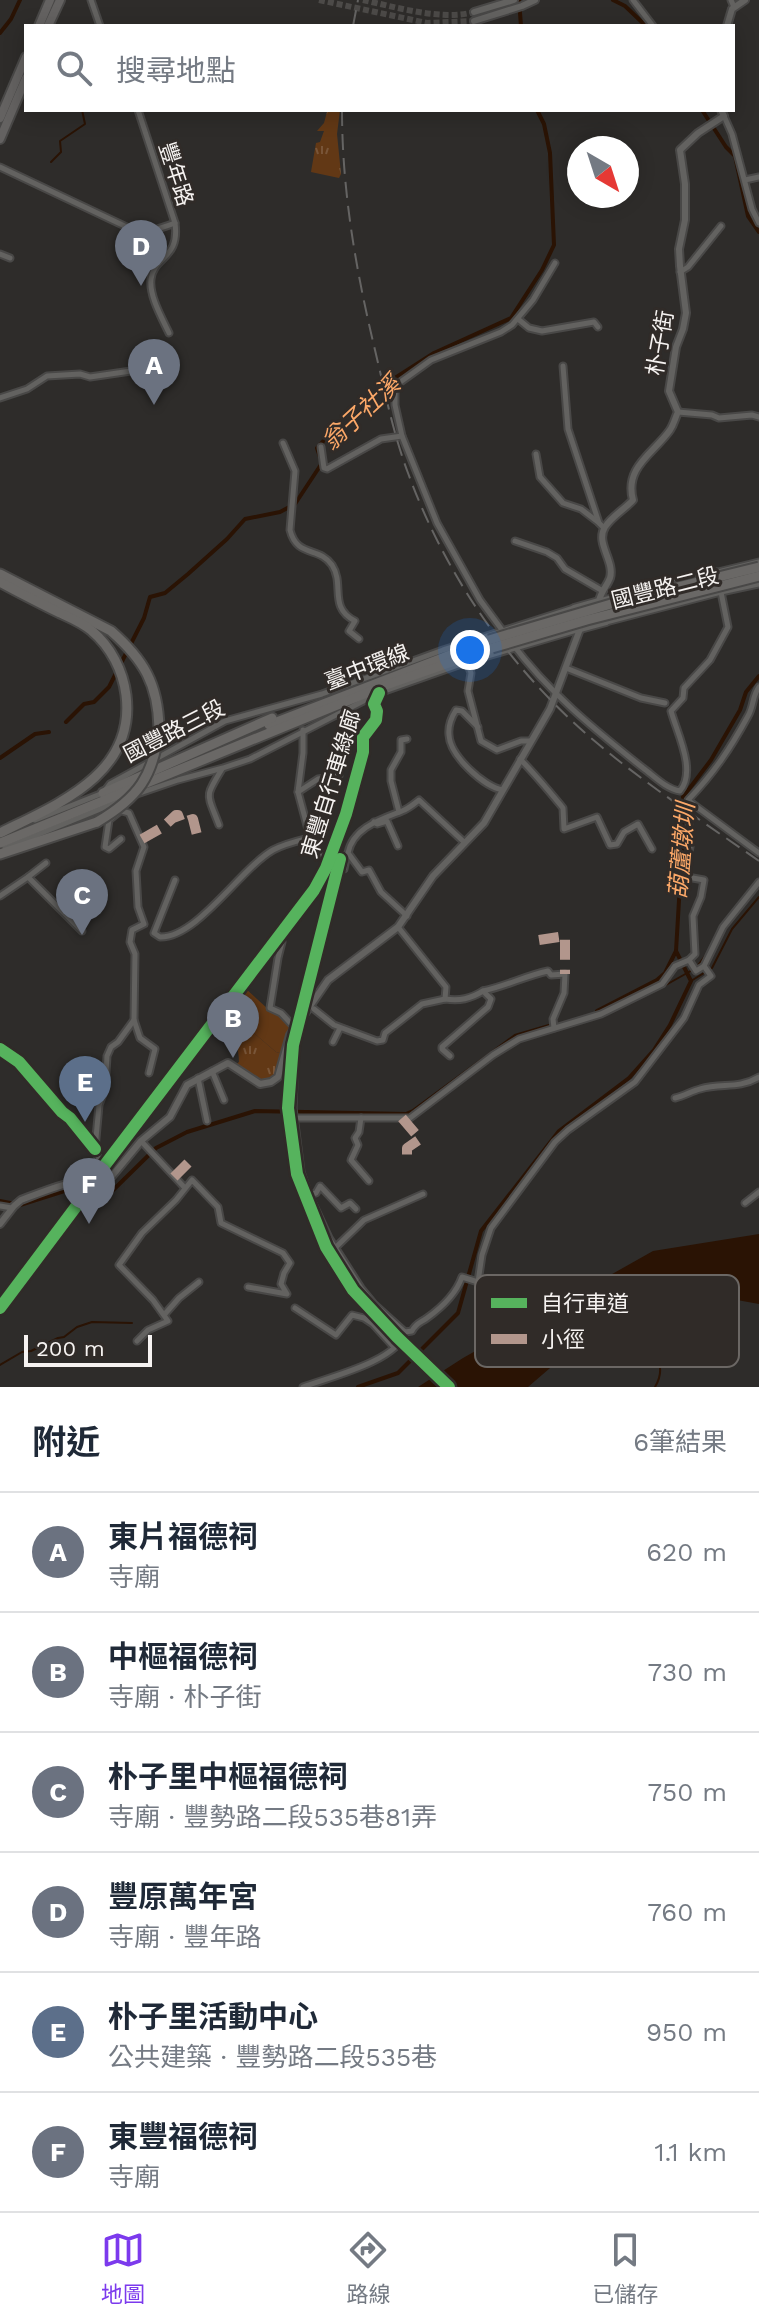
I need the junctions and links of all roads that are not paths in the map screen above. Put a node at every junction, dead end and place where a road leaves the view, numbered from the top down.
1 (50, 0) edge
2 (60, 0) edge
3 (91, 0) edge
4 (514, 0) edge
5 (535, 0) edge
6 (633, 0) edge
7 (745, 0) edge
8 (732, 4) edge
9 (474, 12) tunnel mouth
10 (474, 21) tunnel mouth
11 (40, 24) edge
12 (49, 24) edge
13 (99, 24) edge
14 (651, 24) edge
15 (727, 24) edge
16 (24, 62) edge
17 (24, 83) edge
18 (139, 112) edge
19 (723, 113) edge
20 (0, 118) edge
21 (0, 139) edge
22 (0, 167) edge
23 (759, 177) edge
24 (745, 180) junction
25 (175, 223) junction
26 (759, 223) edge
27 (721, 226) dead end
28 (0, 254) edge
29 (10, 258) dead end
30 (555, 263) dead end
31 (680, 272) junction
32 (518, 319) junction
33 (598, 327) dead end
34 (169, 333) dead end
35 (563, 366) dead end
36 (131, 371) dead end
37 (0, 398) edge
38 (678, 412) junction
39 (759, 417) edge
40 (402, 436) junction
41 (283, 443) dead end
42 (321, 447) dead end
43 (536, 454) dead end
44 (602, 525) junction
45 (515, 541) dead end
46 (759, 565) edge
47 (717, 572) junction
48 (0, 574) edge
49 (759, 576) edge
50 (0, 582) edge
51 (759, 584) edge
52 (601, 590) junction
53 (721, 592) junction
54 (599, 601) junction
55 (574, 608) junction
56 (606, 622) junction
57 (580, 629) junction
58 (503, 631) junction
59 (359, 639) dead end
60 (515, 647) junction
61 (467, 662) junction
62 (414, 667) junction
63 (566, 668) junction
64 (386, 685) junction
65 (759, 687) edge
66 (557, 695) junction
67 (665, 703) dead end
68 (478, 727) junction
69 (303, 730) junction
70 (407, 739) dead end
71 (532, 741) junction
72 (520, 759) junction
73 (223, 768) junction
74 (339, 776) dead end
75 (504, 790) junction
76 (298, 792) junction
77 (103, 793) junction
78 (688, 800) junction
79 (116, 802) junction
80 (122, 811) junction
81 (399, 812) junction
82 (373, 822) junction
83 (219, 825) dead end
84 (0, 834) edge
85 (309, 838) junction
86 (121, 839) dead end
87 (0, 843) edge
88 (465, 843) junction
89 (398, 846) dead end
90 (652, 849) dead end
91 (0, 852) edge
92 (348, 853) junction
93 (759, 853) edge
94 (328, 859) dead end
95 (46, 863) dead end
96 (344, 869) dead end
97 (28, 877) junction
98 (175, 880) dead end
99 (759, 882) edge
100 (0, 896) edge
101 (407, 916) junction
102 (398, 927) junction
103 (82, 931) dead end
104 (280, 935) dead end
105 (689, 960) junction
106 (704, 966) junction
107 (333, 976) junction
108 (483, 991) junction
109 (445, 999) junction
110 (314, 1009) junction
111 (134, 1020) junction
112 (340, 1028) junction
113 (554, 1028) junction
114 (296, 1029) junction
115 (333, 1042) dead end
116 (0, 1049) edge
117 (450, 1056) dead end
118 (212, 1071) junction
119 (149, 1073) dead end
120 (759, 1077) edge
121 (198, 1078) junction
122 (675, 1098) dead end
123 (224, 1100) dead end
124 (293, 1118) junction
125 (361, 1118) junction
126 (207, 1121) dead end
127 (141, 1141) junction
128 (95, 1149) junction
129 (91, 1179) junction
130 (369, 1181) dead end
131 (185, 1188) junction
132 (759, 1192) edge
133 (423, 1194) dead end
134 (309, 1195) junction
135 (745, 1203) dead end
136 (0, 1206) edge
137 (13, 1207) junction
138 (356, 1209) dead end
139 (0, 1224) edge
140 (336, 1247) junction
141 (479, 1275) edge
142 (475, 1281) edge
143 (199, 1282) dead end
144 (248, 1287) dead end
145 (295, 1308) dead end
146 (166, 1318) junction
147 (405, 1332) junction
148 (137, 1341) dead end
149 (394, 1347) junction
150 (303, 1387) edge

1 - 11 main road
2 - 12 main road
3 - 13 street
4 - 9 street
5 - 10 street
6 - 14 street
7 - 8 street
8 - 15 street
16 - 20 main road
17 - 21 main road
18 - 25 street, 豐年路
19 - 24 street
19 - 31 street, 朴子街
22 - 25 street
23 - 24 street
24 - 26 street
25 - 34 street, 豐年路
27 - 31 street
28 - 29 street
30 - 32 street
31 - 38 street, 朴子街
32 - 33 street
32 - 40 street
35 - 44 street
36 - 37 street
38 - 39 street
38 - 44 street
40 - 42 street
40 - 58 street
41 - 59 street
43 - 44 street
44 - 52 street
45 - 52 street
46 - 47 street, 國豐路二段
46 - 62 highway, 臺中環線, bridge
47 - 53 street
47 - 54 street, 國豐路二段
48 - 91 highway, bridge
49 - 64 highway, 臺中環線, bridge
50 - 84 highway
51 - 53 street, 國豐路二段
52 - 54 street
53 - 56 street, 國豐路二段
53 - 66 street
54 - 55 street, 國豐路三段
54 - 56 street
55 - 57 street
55 - 58 street, 國豐路三段
56 - 57 street, 國豐路二段
57 - 60 street, 國豐路三段
57 - 63 street
58 - 60 street
58 - 77 street, 國豐路三段
60 - 61 street, 國豐路三段
60 - 66 street
61 - 68 street
61 - 69 street, 國豐路三段
62 - 77 highway
62 - 84 highway, 臺中環線
63 - 66 street
63 - 67 street
64 - 87 highway, 臺中環線, bridge
64 - 87 highway
65 - 78 street
66 - 71 street
68 - 71 street
68 - 75 street
69 - 73 street, 國豐路三段
69 - 76 street
70 - 81 street
71 - 72 street
72 - 75 street
72 - 90 street
73 - 79 street, 國豐路三段
73 - 83 street
74 - 76 street
75 - 88 street
76 - 85 street
77 - 84 street, 國豐路三段
78 - 93 street
78 - 105 street
79 - 80 street
79 - 91 street, 國豐路三段
80 - 86 street
80 - 111 street
81 - 82 street
81 - 88 street
82 - 89 street
82 - 92 street
85 - 94 street
85 - 98 street
88 - 101 street
92 - 96 street
92 - 101 street
95 - 97 street
97 - 100 street
97 - 103 street
99 - 106 street
101 - 102 street
102 - 107 street
102 - 109 street
104 - 114 street
105 - 106 street
105 - 113 street
106 - 141 street
107 - 110 street
107 - 114 street
108 - 109 street
108 - 113 street
108 - 117 street
109 - 112 street
110 - 112 street
110 - 114 street
111 - 119 street
111 - 128 street
112 - 115 street
113 - 125 street
114 - 118 street
114 - 124 street
116 - 128 street
118 - 121 street
118 - 123 street
120 - 122 street
121 - 126 street
121 - 127 street
124 - 125 street
124 - 134 street
125 - 130 street
127 - 129 street
127 - 131 street
128 - 129 street
129 - 137 street
131 - 144 street
131 - 146 street
132 - 135 street
133 - 140 street
134 - 138 street
134 - 140 street
136 - 137 street
137 - 139 street
140 - 147 street
142 - 147 street
143 - 146 street
145 - 149 street
146 - 148 street
147 - 149 street
149 - 150 street

